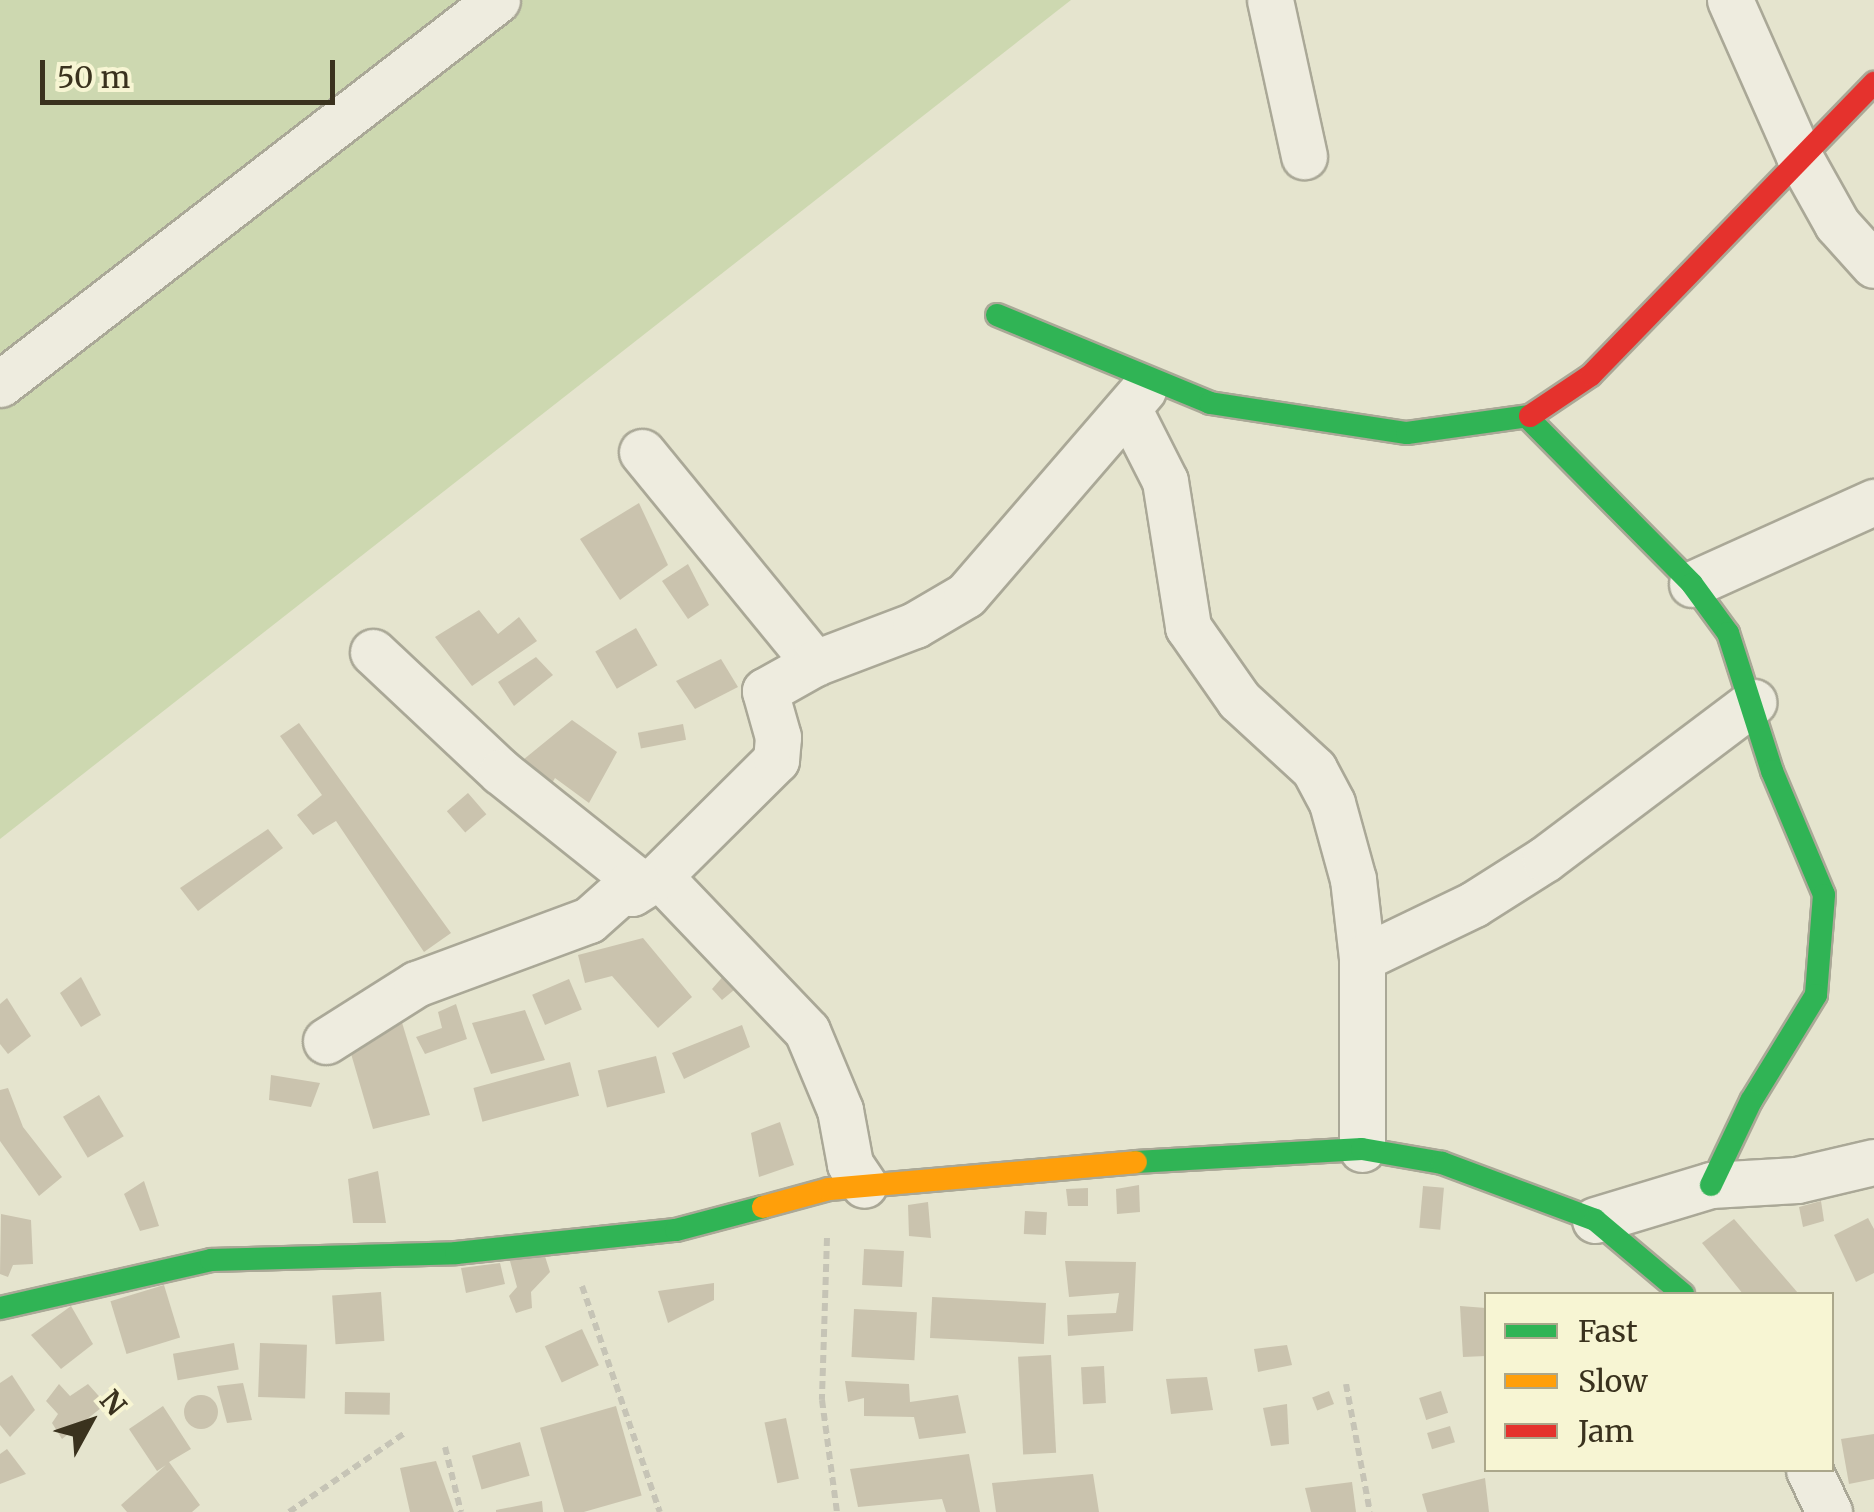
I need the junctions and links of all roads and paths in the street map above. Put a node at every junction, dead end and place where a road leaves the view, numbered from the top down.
1 (496, 0) edge
2 (1270, 0) edge
3 (1730, 0) edge
4 (1874, 83) edge
5 (1304, 156) dead end
6 (1800, 156) junction
7 (1874, 266) edge
8 (997, 315) dead end
9 (0, 384) edge
10 (1139, 397) junction
11 (1528, 418) junction
12 (642, 452) dead end
13 (1874, 502) edge
14 (1692, 584) junction
15 (373, 652) dead end
16 (815, 663) junction
17 (1753, 702) junction
18 (647, 878) junction
19 (1362, 958) junction
20 (326, 1041) dead end
21 (1362, 1149) junction
22 (1874, 1162) edge
23 (1711, 1185) junction
24 (847, 1187) junction
25 (1595, 1220) junction
26 (566, 1242) junction
27 (1681, 1292) edge
28 (0, 1308) edge
29 (1346, 1384) dead end
30 (405, 1432) dead end
31 (445, 1447) dead end
32 (1811, 1472) edge
33 (289, 1512) edge
34 (461, 1512) edge
35 (660, 1512) edge
36 (837, 1512) edge
37 (1370, 1512) edge
38 (1829, 1512) edge

1 - 9 street
2 - 5 street
3 - 6 street
4 - 6 street
6 - 7 street
6 - 11 street
8 - 10 street
10 - 11 street
10 - 16 street
10 - 19 street
11 - 14 street
12 - 16 street
13 - 14 street
14 - 17 street
15 - 18 street
16 - 18 street
17 - 19 street
17 - 23 street
18 - 20 street
18 - 24 street
19 - 21 street
21 - 24 street
21 - 25 street
22 - 23 street
23 - 25 street
24 - 26 street
24 - 36 path
25 - 27 street
26 - 28 street
26 - 35 path
29 - 37 path
30 - 33 path
31 - 34 path
32 - 38 street

